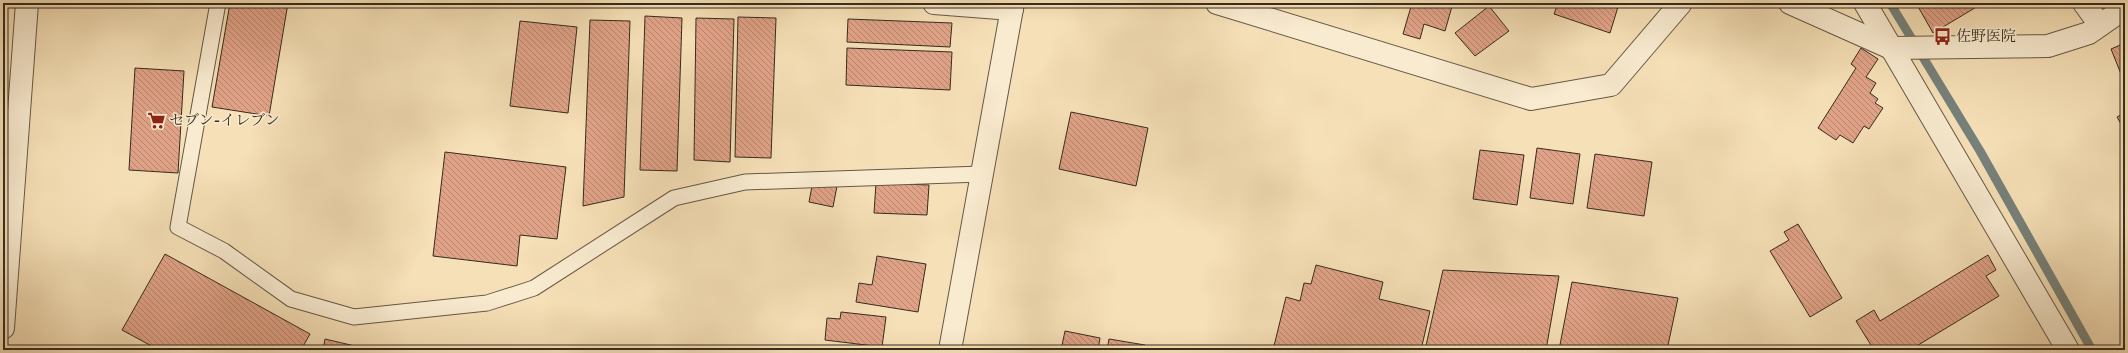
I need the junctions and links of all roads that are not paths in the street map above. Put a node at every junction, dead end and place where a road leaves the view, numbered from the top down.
1 (27, 3) edge
2 (218, 3) edge
3 (934, 3) edge
4 (1218, 3) edge
5 (1681, 3) edge
6 (1790, 3) edge
7 (1865, 3) edge
8 (2084, 3) edge
9 (1013, 6) edge
10 (2125, 8) edge
11 (2100, 26) junction
12 (1891, 48) junction
13 (982, 174) junction
14 (3, 328) edge
15 (950, 350) edge
16 (2068, 350) edge

1 - 14 street
2 - 13 lane
3 - 9 street
4 - 5 street
6 - 12 street
7 - 12 street
8 - 11 street
9 - 13 street
10 - 11 street
11 - 12 street
12 - 16 street
13 - 15 street

